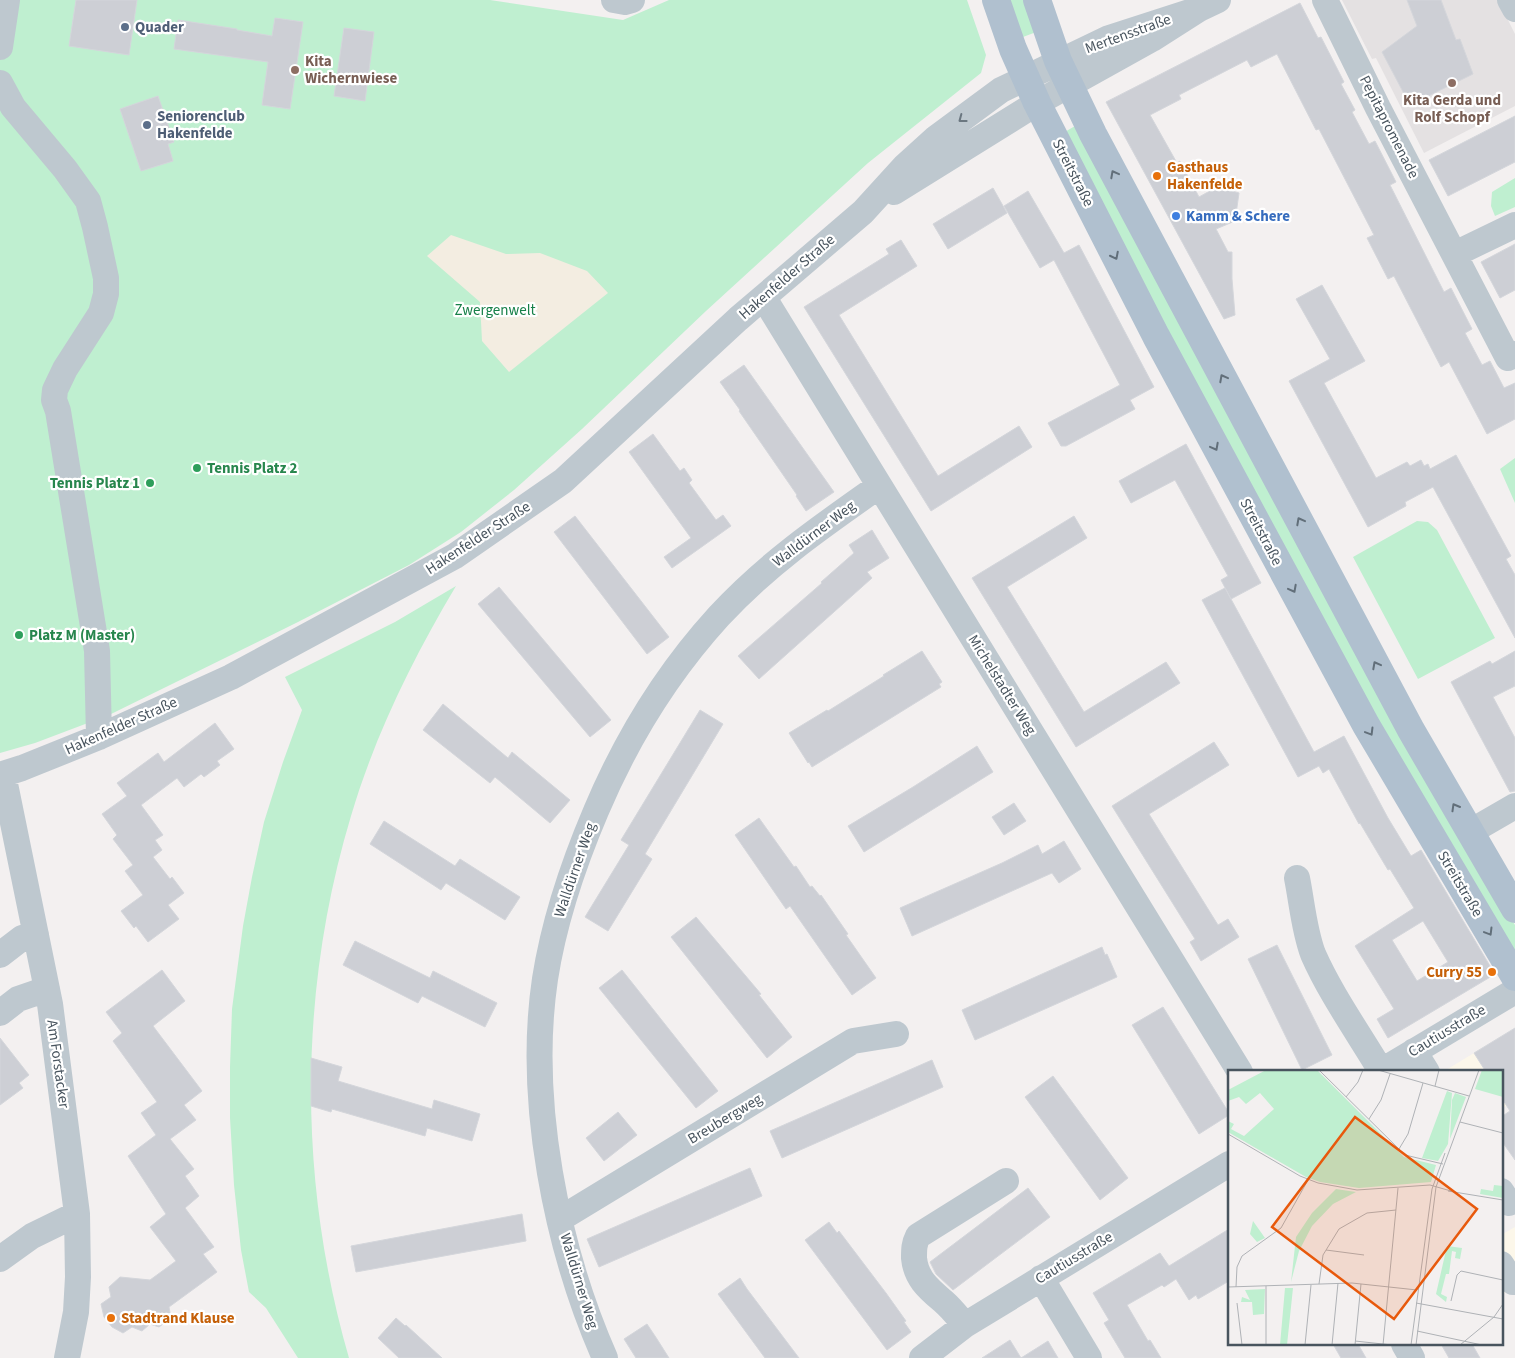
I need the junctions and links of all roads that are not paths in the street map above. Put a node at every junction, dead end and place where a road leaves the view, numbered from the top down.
1 (7, 0) edge
2 (614, 0) edge
3 (632, 0) edge
4 (996, 0) edge
5 (1037, 0) edge
6 (1325, 0) edge
7 (1510, 0) edge
8 (1209, 5) edge
9 (1515, 9) edge
10 (0, 47) edge
11 (1064, 73) junction
12 (1025, 77) junction
13 (0, 83) edge
14 (1036, 103) junction
15 (863, 212) junction
16 (1515, 225) edge
17 (1455, 254) junction
18 (764, 298) junction
19 (1515, 354) edge
20 (879, 486) junction
21 (99, 737) junction
22 (1, 774) edge
23 (1515, 806) edge
24 (1470, 832) junction
25 (1297, 878) dead end
26 (1515, 909) edge
27 (36, 935) junction
28 (0, 955) edge
29 (1515, 977) edge
30 (47, 989) junction
31 (1515, 991) edge
32 (0, 1013) edge
33 (896, 1034) dead end
34 (1421, 1061) edge
35 (1239, 1070) edge
36 (1380, 1070) edge
37 (1385, 1070) edge
38 (1228, 1165) edge
39 (1006, 1181) dead end
40 (78, 1214) junction
41 (560, 1219) junction
42 (0, 1259) edge
43 (1502, 1266) edge
44 (1041, 1278) junction
45 (1515, 1282) edge
46 (965, 1325) junction
47 (1405, 1346) edge
48 (67, 1358) edge
49 (605, 1358) edge
50 (922, 1358) edge
51 (1089, 1358) edge
52 (1412, 1358) edge

1 - 10 street
2 - 3 street
4 - 12 main road, Streitstraße
5 - 11 main road
6 - 17 street, Pepitapromenade
7 - 9 street
8 - 11 street, Mertensstraße
11 - 12 street, Hakenfelder Straße
11 - 14 street, Hakenfelder Straße
24 -> 11 main road
12 - 14 main road, Streitstraße
12 -> 15 street, Hakenfelder Straße
13 - 21 street
14 - 15 street, Hakenfelder Straße
14 -> 29 main road, Streitstraße
15 - 18 street, Hakenfelder Straße
16 - 17 street
17 - 19 street, Pepitapromenade
18 - 20 street, Michelstadter Weg
18 - 21 street, Hakenfelder Straße
20 - 35 street, Michelstadter Weg
20 - 41 street, Walldürner Weg
21 - 22 street, Hakenfelder Straße
22 - 27 street, Am Forstacker
23 - 24 street
24 - 26 main road
25 - 36 street
27 - 28 street
27 - 30 street, Am Forstacker
30 - 32 street
30 - 40 street, Am Forstacker
31 - 34 street, Cautiusstraße
33 - 41 street, Breubergweg
34 - 37 street, Cautiusstraße
38 - 44 street, Cautiusstraße
39 - 46 street
40 - 42 street
40 - 48 street, Am Forstacker
41 - 49 street, Walldürner Weg
43 - 45 street
44 - 46 street, Cautiusstraße
44 - 51 street
46 - 50 street, Cautiusstraße
47 - 52 street

